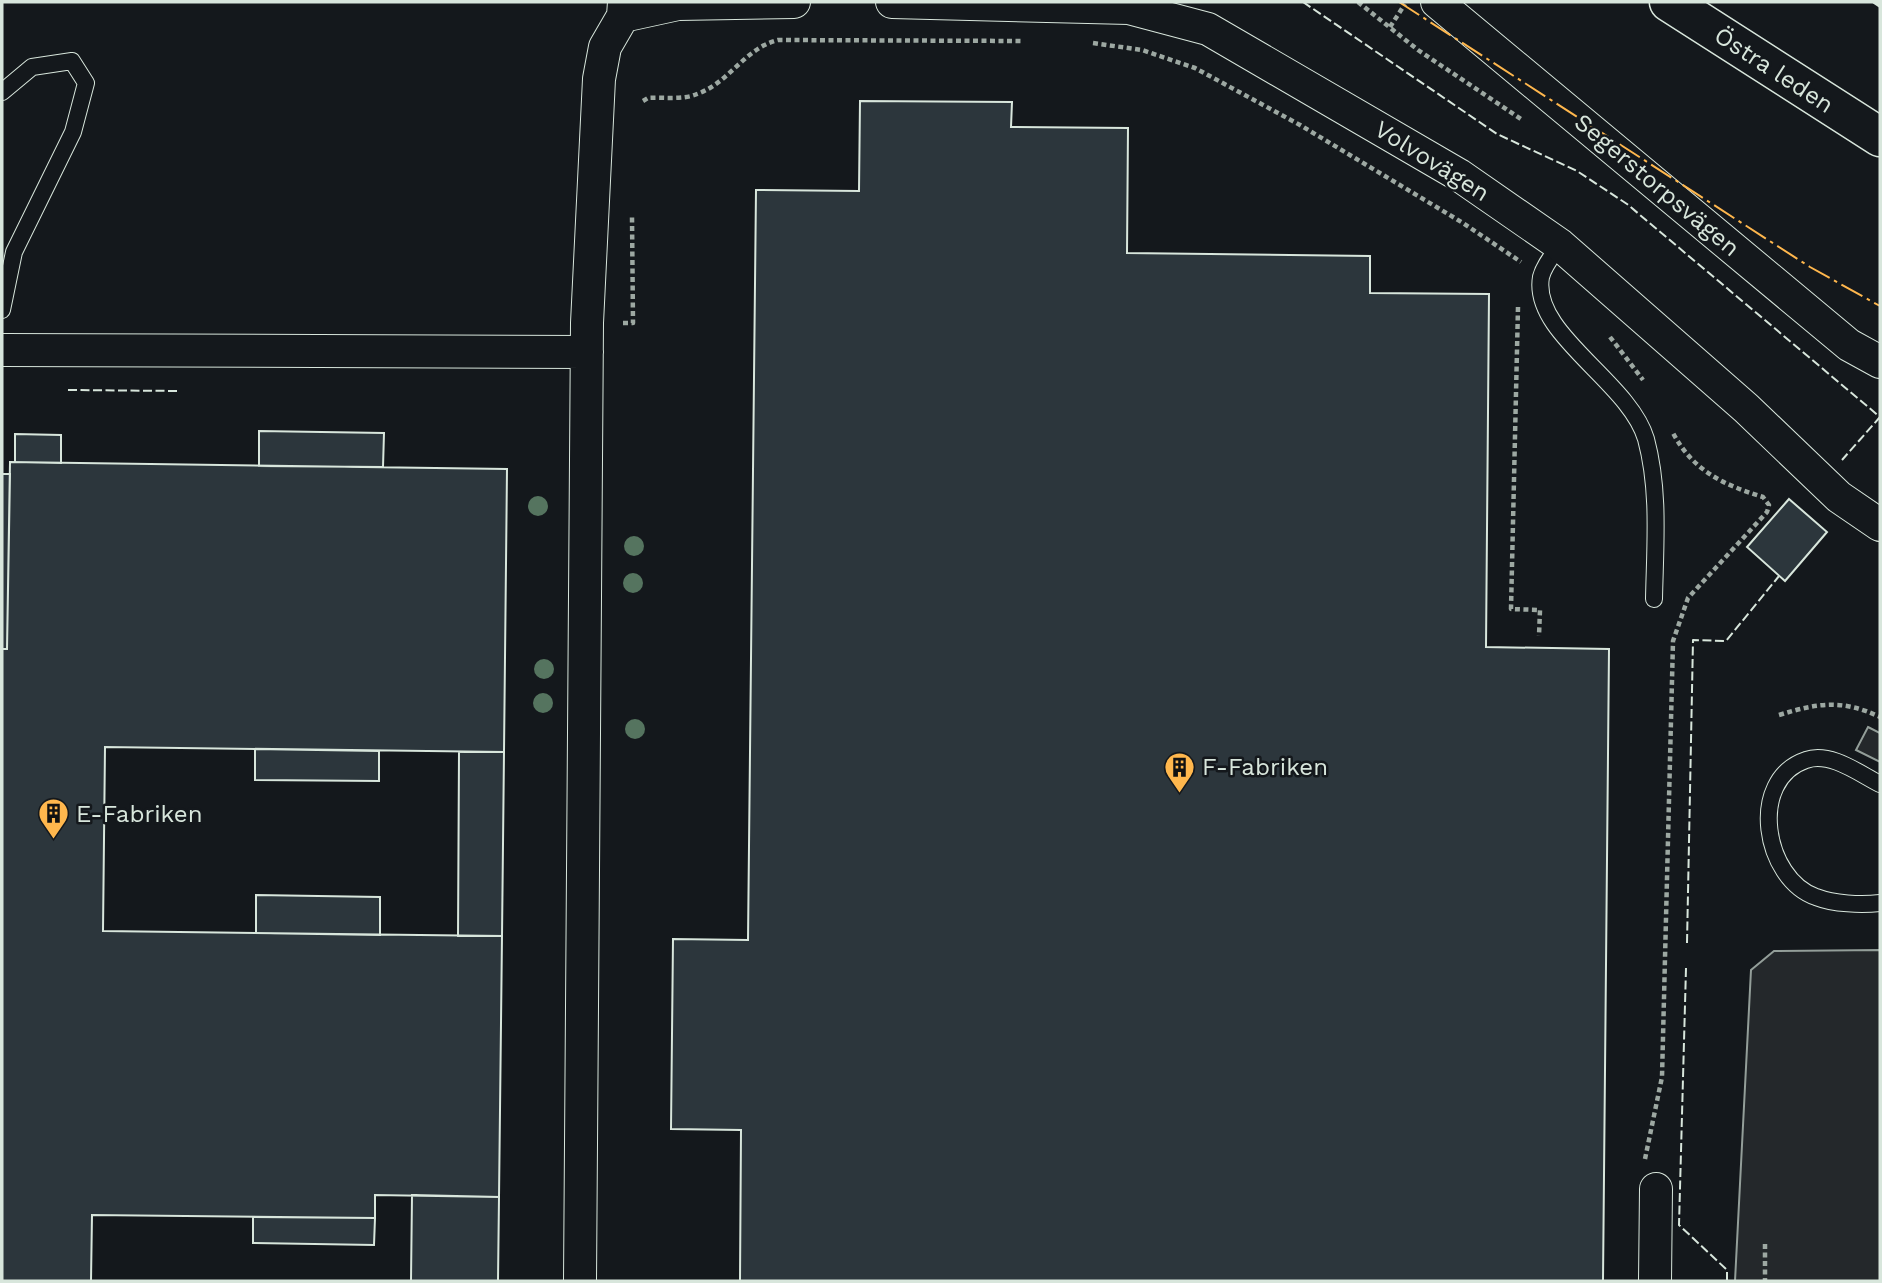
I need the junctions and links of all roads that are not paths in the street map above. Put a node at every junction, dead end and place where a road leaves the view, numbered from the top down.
1 (794, 2) edge
2 (892, 2) edge
3 (1437, 2) edge
4 (1669, 2) edge
5 (623, 9) edge
6 (2, 92) edge
7 (1880, 137) edge
8 (1560, 245) junction
9 (2, 310) edge
10 (2, 350) edge
11 (587, 352) junction
12 (1880, 362) edge
13 (1880, 525) edge
14 (1654, 599) dead end
15 (1880, 784) edge
16 (1880, 904) edge
17 (1650, 1177) road end
18 (580, 1281) edge
19 (1655, 1281) edge

1 - 5 street
2 - 8 street, Volvovägen
3 - 12 street, Segerstorpsvägen
4 - 7 highway, Östra leden
5 - 11 street
6 - 9 lane
8 - 13 street, Volvovägen
8 - 14 lane
10 - 11 street
11 - 18 street
15 - 16 lane
17 - 19 street

